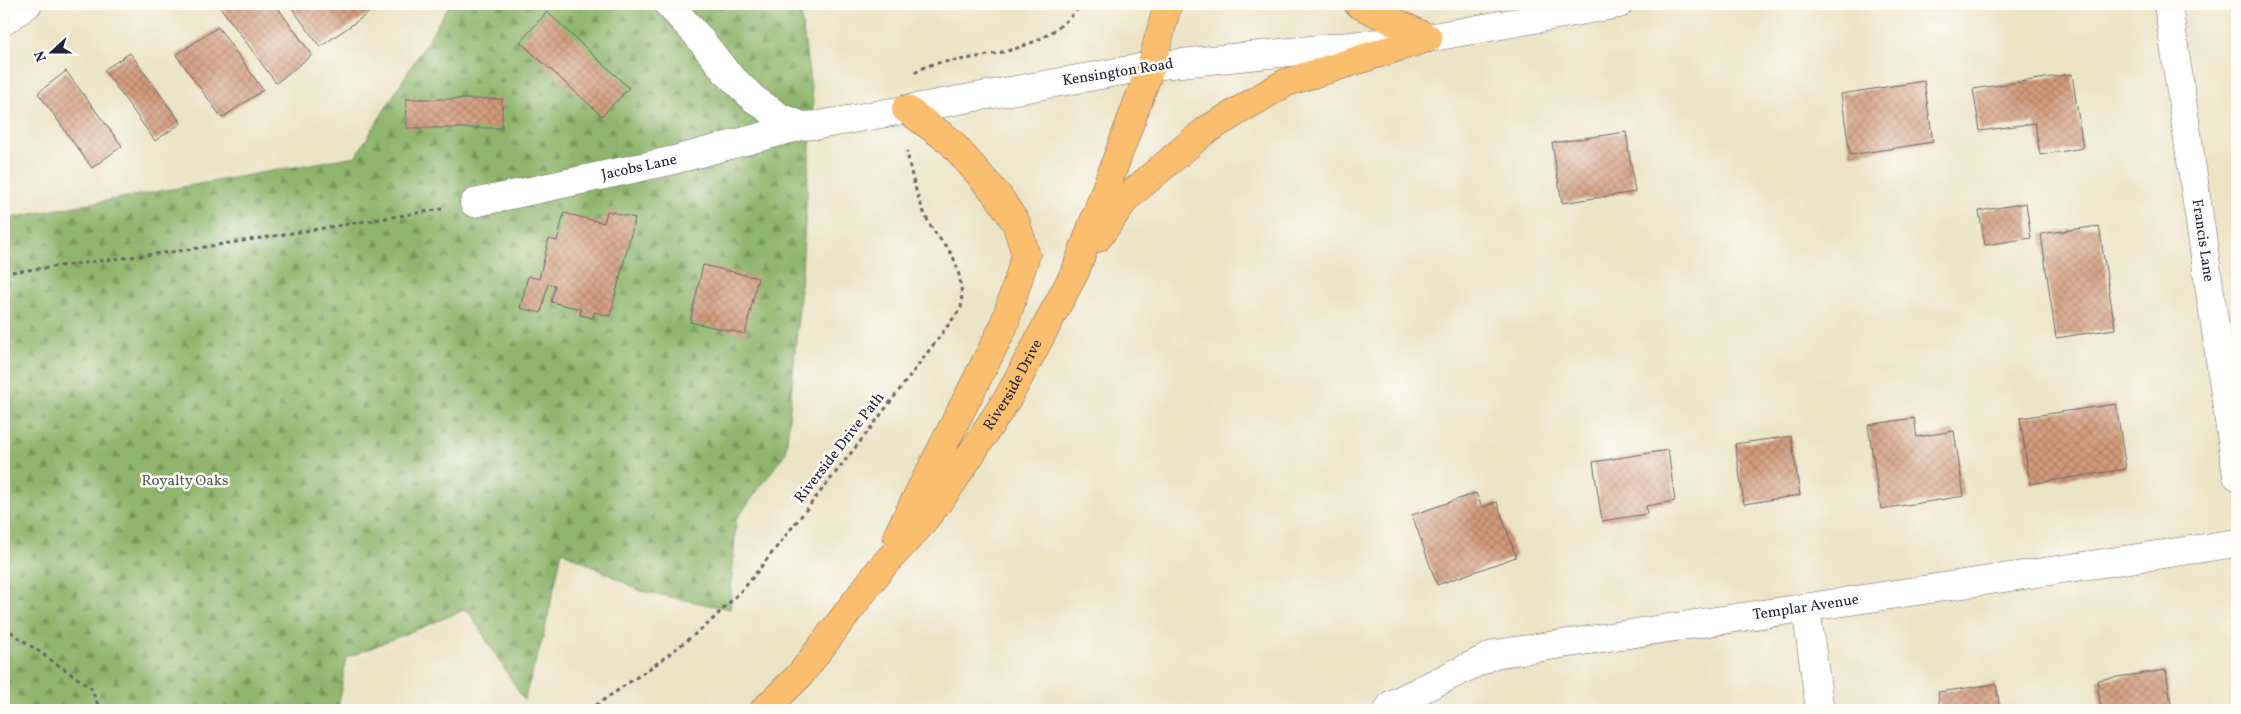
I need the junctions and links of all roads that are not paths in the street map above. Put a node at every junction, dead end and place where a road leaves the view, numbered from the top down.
1 (28, 4) edge
2 (668, 4) edge
3 (1168, 4) edge
4 (1358, 4) edge
5 (1619, 4) edge
6 (2168, 4) edge
7 (4, 21) edge
8 (1428, 38) junction
9 (1151, 66) junction
10 (906, 109) junction
11 (802, 126) junction
12 (474, 204) road end
13 (1075, 272) junction
14 (2237, 476) edge
15 (2237, 543) edge
16 (881, 568) junction
17 (1806, 608) junction
18 (764, 710) edge
19 (1388, 710) edge
20 (1820, 710) edge

1 - 7 street
2 - 11 street, Kensington Road
3 - 9 highway, Riverside Drive
4 - 8 highway
5 - 8 street, Kensington Road
6 - 14 street, Francis Lane
8 - 9 street, Kensington Road
8 - 13 highway
9 - 10 street, Kensington Road
9 - 13 highway, Riverside Drive
10 - 11 street, Kensington Road
10 - 16 highway
11 - 12 street, Jacobs Lane
13 - 16 highway, Riverside Drive
15 - 17 street, Templar Avenue
16 - 18 highway, Riverside Drive
17 - 19 street, Templar Avenue
17 - 20 street

